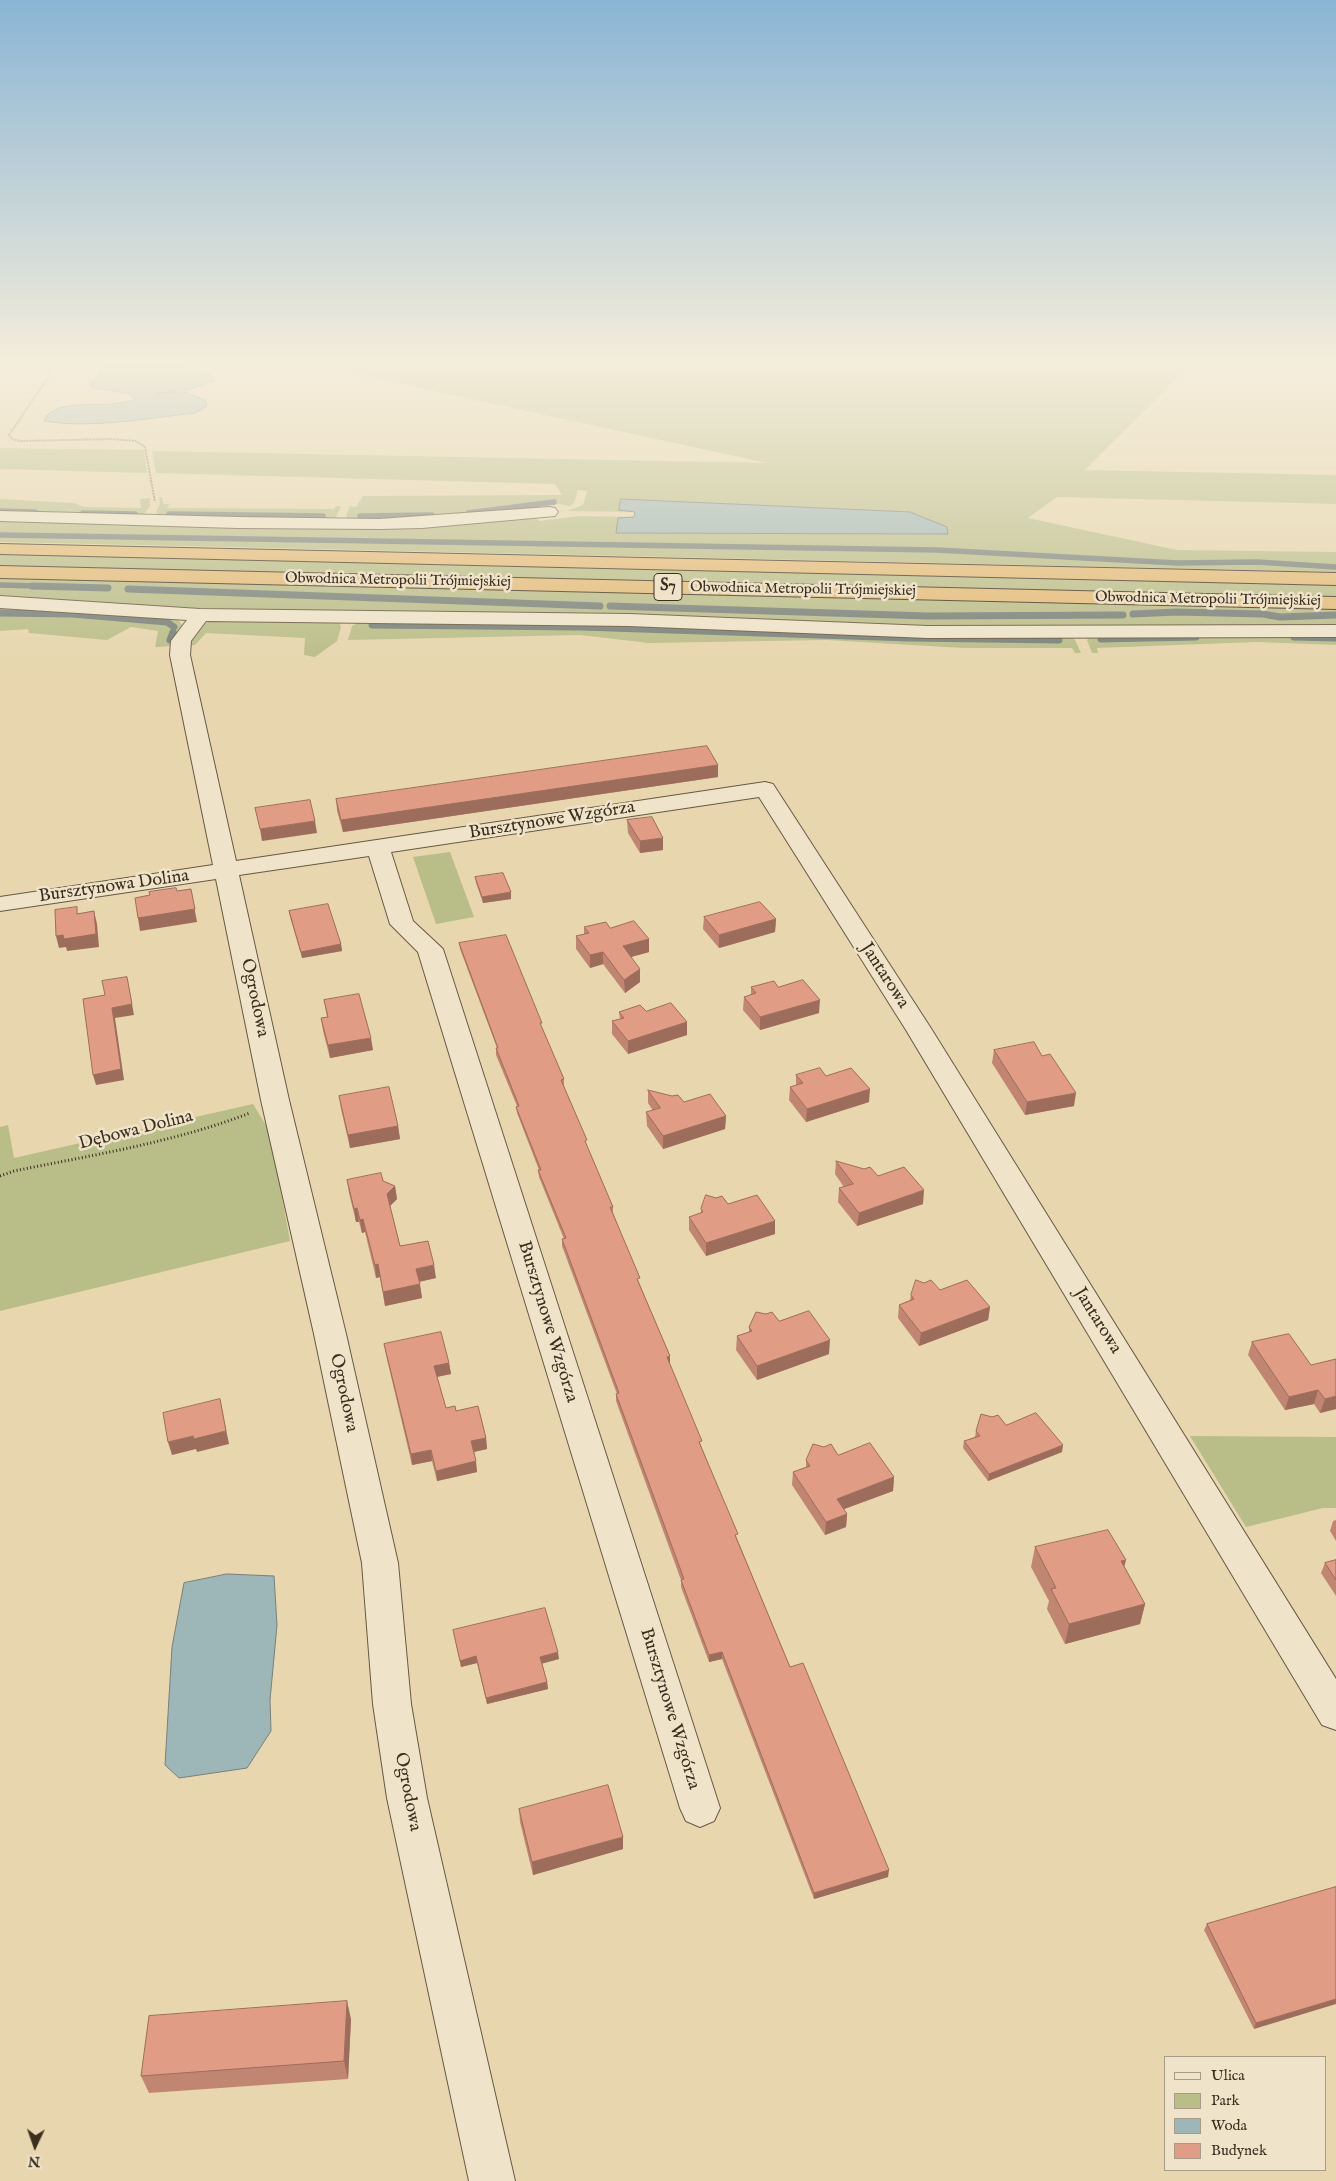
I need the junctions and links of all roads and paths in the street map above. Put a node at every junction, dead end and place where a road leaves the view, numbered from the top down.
1 (149, 468) edge
2 (154, 507) dead end
3 (549, 512) dead end
4 (0, 516) edge
5 (0, 549) edge
6 (0, 572) edge
7 (1336, 579) edge
8 (0, 602) edge
9 (1336, 603) edge
10 (200, 615) junction
11 (1336, 631) edge
12 (378, 848) junction
13 (227, 871) junction
14 (0, 904) edge
15 (855, 931) joint
16 (275, 1100) junction
17 (0, 1176) edge
18 (1336, 1713) edge
19 (700, 1808) dead end
20 (492, 2181) edge

1 - 2 path
3 - 4 street
5 - 7 highway, Obwodnica Metropolii Trójmiejskiej / S7
6 - 9 highway, Obwodnica Metropolii Trójmiejskiej / S7
8 - 10 street
10 - 11 street
10 - 13 street, Ogrodowa
12 - 13 street, Bursztynowe Wzgórza
12 - 15 street, Bursztynowe Wzgórza
12 - 19 street, Bursztynowe Wzgórza
13 - 14 street, Bursztynowa Dolina
13 - 16 street, Ogrodowa
15 - 18 street, Jantarowa
16 - 17 path, Dębowa Dolina
16 - 20 street, Ogrodowa

